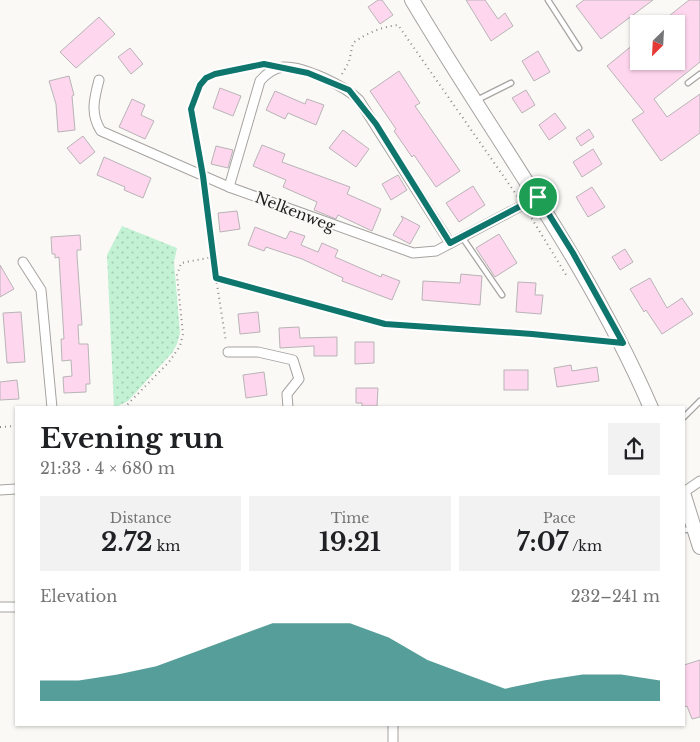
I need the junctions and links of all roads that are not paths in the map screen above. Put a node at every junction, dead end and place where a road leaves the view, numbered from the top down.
1 (412, 0) edge
2 (548, 0) edge
3 (578, 48) dead end
4 (700, 74) edge
5 (99, 80) dead end
6 (511, 83) dead end
7 (688, 83) dead end
8 (476, 101) junction
9 (229, 187) junction
10 (538, 197) junction
11 (462, 237) junction
12 (450, 243) junction
13 (22, 262) dead end
14 (502, 295) dead end
15 (228, 352) road end
16 (700, 401) edge
17 (52, 406) edge
18 (288, 406) edge
19 (650, 406) edge
20 (685, 416) edge
21 (700, 481) edge
22 (15, 489) edge
23 (0, 490) edge
24 (685, 491) edge
25 (685, 503) edge
26 (689, 530) edge
27 (700, 547) edge
28 (0, 607) edge
29 (15, 607) edge
30 (393, 726) edge
31 (393, 742) edge

1 - 8 main road
2 - 3 lane
4 - 7 lane
5 - 9 street, Nelkenweg
6 - 8 lane
8 - 10 main road
9 - 12 street, Nelkenweg
9 - 12 street
10 - 11 street, Nelkenweg
10 - 19 main road
11 - 12 street, Nelkenweg
11 - 14 lane
13 - 17 street
15 - 18 street
16 - 20 lane
21 - 24 street
22 - 23 street
25 - 26 main road
26 - 27 main road
28 - 29 street
30 - 31 street

